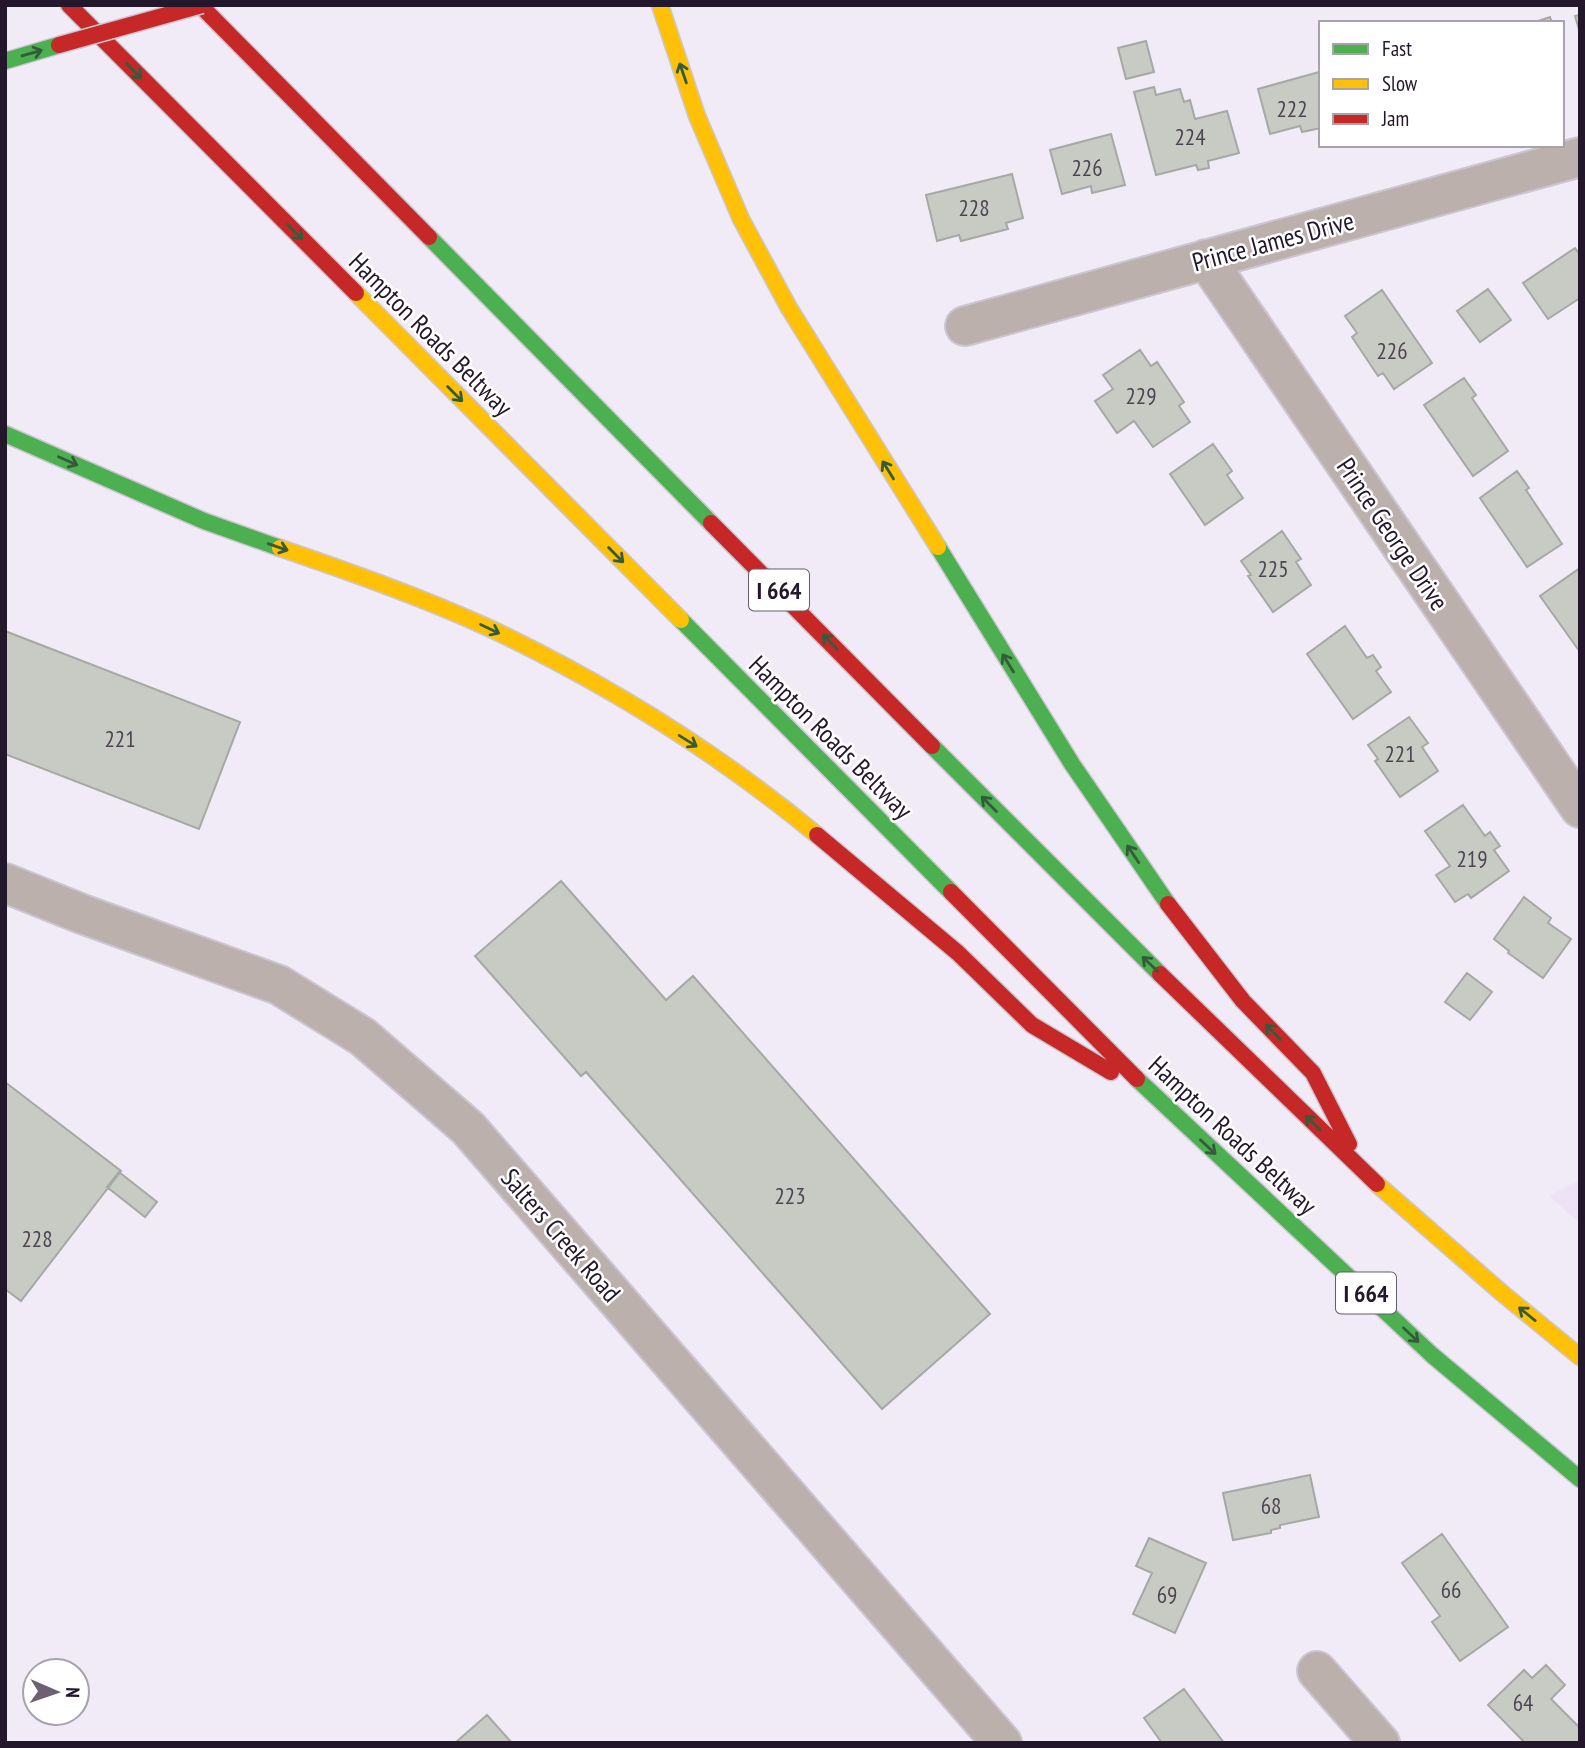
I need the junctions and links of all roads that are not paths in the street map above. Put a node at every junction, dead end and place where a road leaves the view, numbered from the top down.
1 (69, 5) edge
2 (201, 5) edge
3 (660, 5) edge
4 (5, 61) edge
5 (1580, 157) edge
6 (1206, 259) junction
7 (965, 326) dead end
8 (5, 434) edge
9 (1580, 808) edge
10 (5, 883) edge
11 (1158, 1100) junction
12 (1362, 1171) junction
13 (1580, 1357) edge
14 (1580, 1479) edge
15 (1317, 1671) dead end
16 (1002, 1743) edge
17 (1380, 1743) edge

1 -> 11 main road, Hampton Roads Beltway / I 664
4 -> 2 main road, bridge
12 -> 2 main road, I 664
12 -> 3 main road
5 - 6 street, Prince James Drive
6 - 7 street, Prince James Drive
6 - 9 street, Prince George Drive
8 -> 11 main road
10 - 16 street, Salters Creek Road
11 -> 14 main road, Hampton Roads Beltway / I 664
13 -> 12 main road, I 664
15 - 17 street

